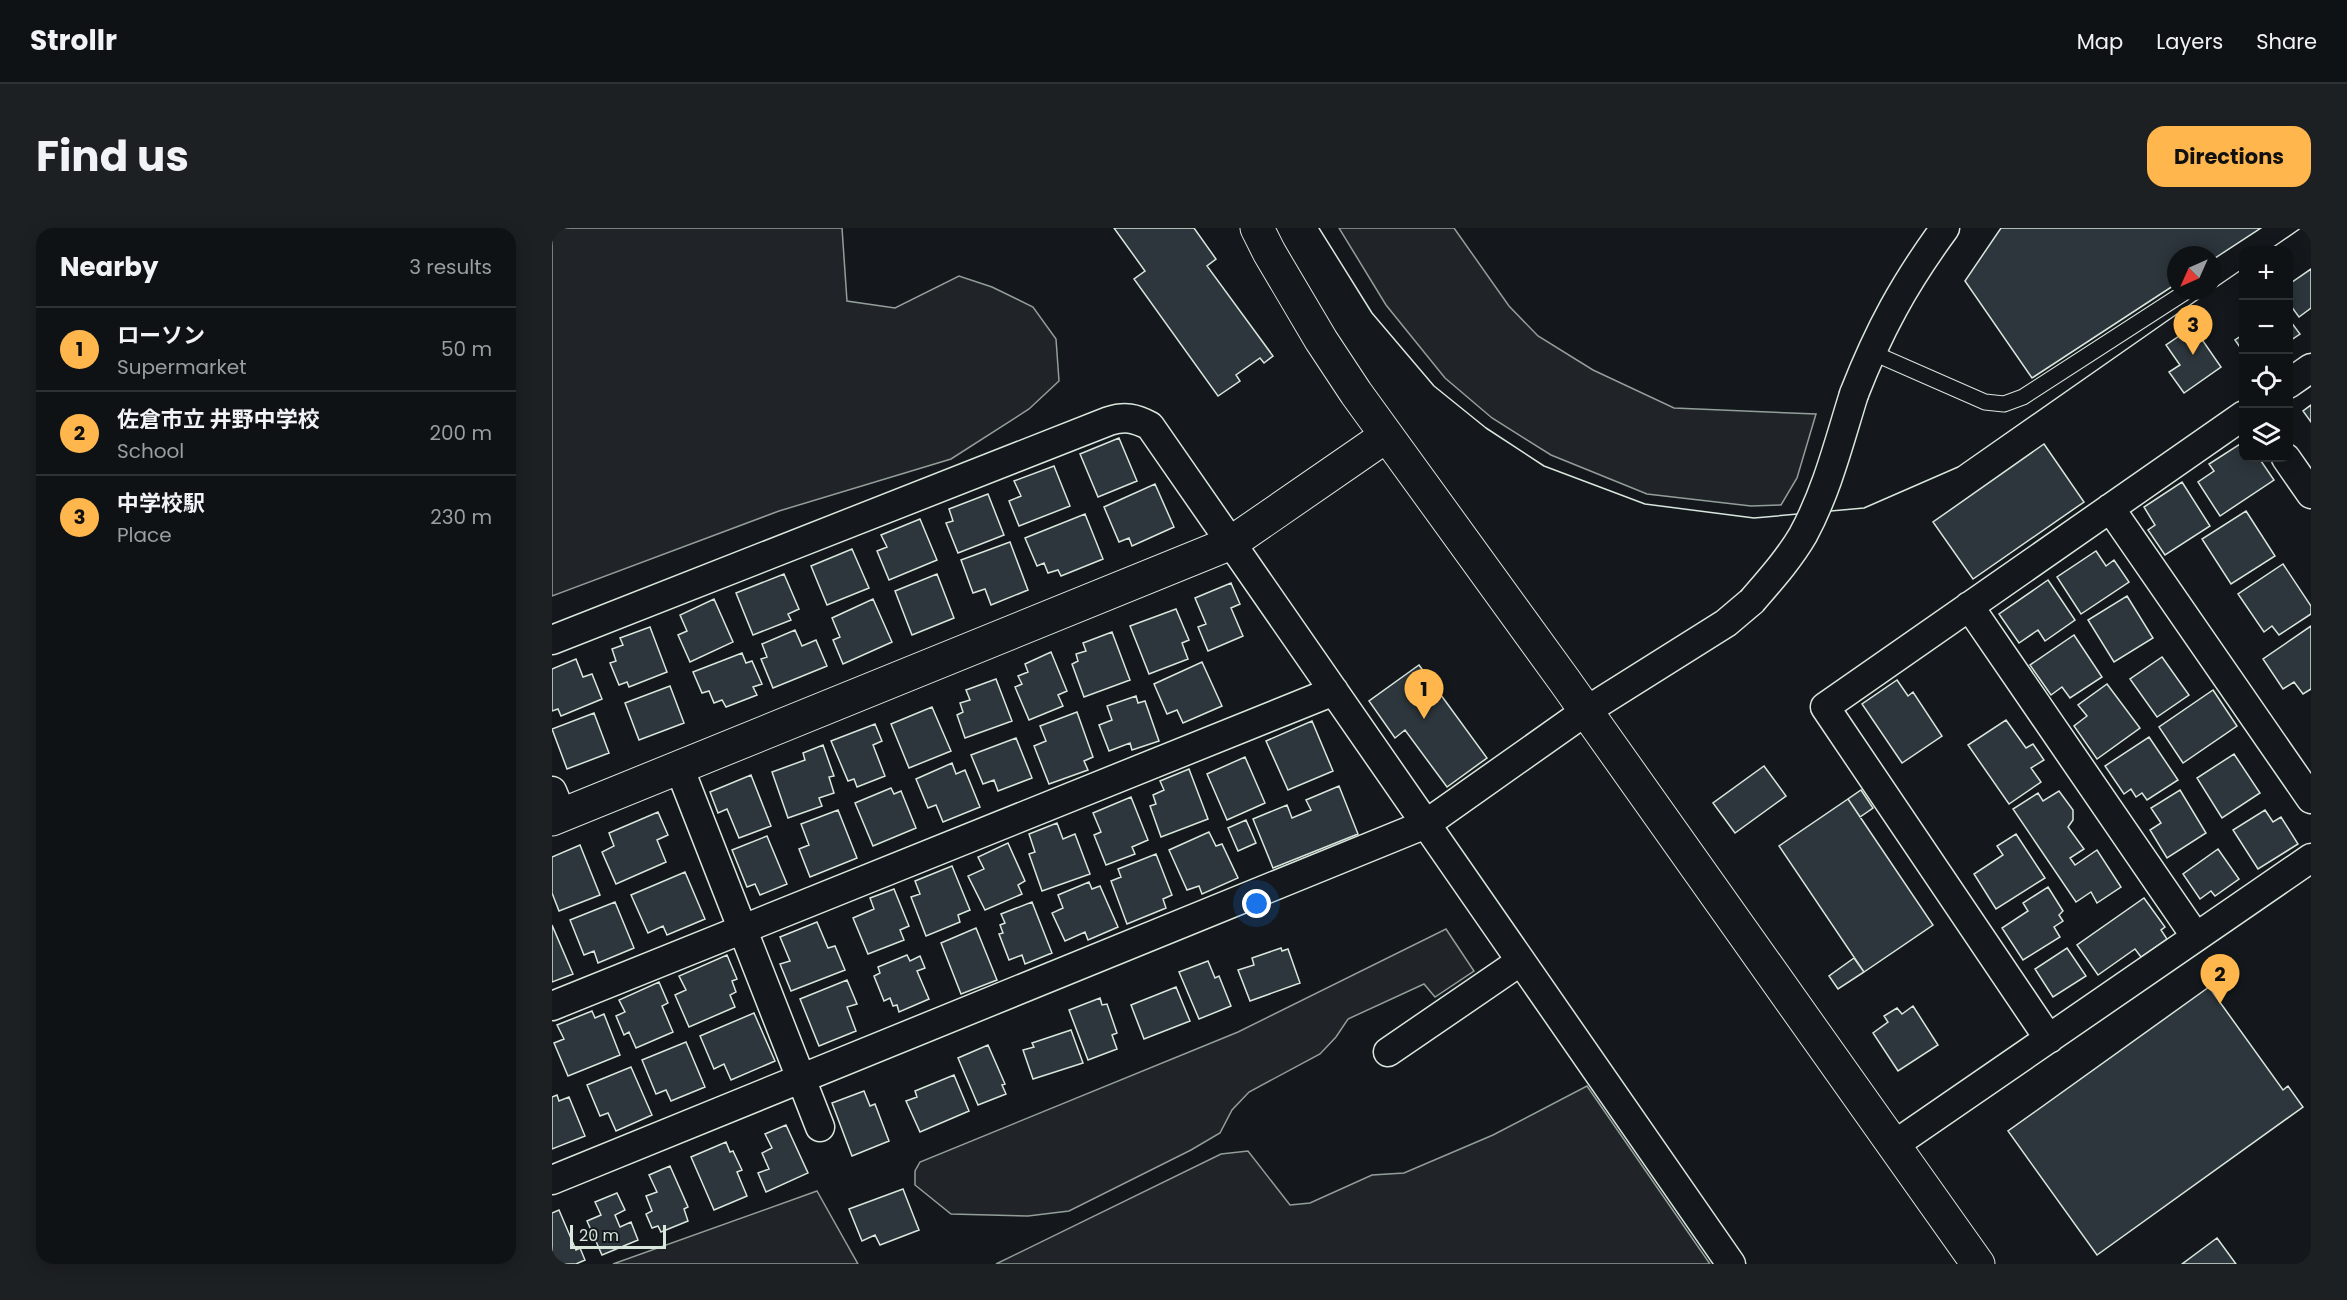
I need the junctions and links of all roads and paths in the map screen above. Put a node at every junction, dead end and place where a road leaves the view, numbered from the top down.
1 (1257, 228) edge
2 (1945, 228) edge
3 (2173, 300) edge
4 (1871, 352) junction
5 (2311, 368) edge
6 (2293, 381) edge
7 (2239, 418) edge
8 (1386, 436) junction
9 (2289, 462) edge
10 (2311, 494) edge
11 (2110, 508) junction
12 (1231, 543) junction
13 (1969, 606) junction
14 (552, 640) edge
15 (1334, 691) junction
16 (1586, 711) junction
17 (679, 767) junction
18 (2311, 799) edge
19 (555, 808) edge
20 (1426, 824) junction
21 (2311, 858) edge
22 (743, 929) junction
23 (2196, 937) junction
24 (1521, 961) junction
25 (552, 1006) edge
26 (2049, 1039) junction
27 (1388, 1052) dead end
28 (801, 1078) junction
29 (820, 1127) dead end
30 (1894, 1145) junction
31 (552, 1180) edge
32 (1731, 1264) edge
33 (1978, 1264) edge

1 - 8 street
2 - 4 street
3 - 4 lane
4 - 16 street, bridge
5 - 6 street
7 - 11 street
8 - 12 street
8 - 16 street
9 - 10 street
11 - 13 street
11 - 18 street
12 - 14 street
12 - 15 street
12 - 17 street
13 - 23 street
13 - 26 street
15 - 20 street
15 - 22 street
16 - 20 street
16 - 30 street
17 - 19 street
17 - 22 street
20 - 24 street
20 - 28 street
21 - 23 street
22 - 25 street
22 - 28 street
23 - 26 street
24 - 27 street
24 - 32 street
26 - 30 street
28 - 29 street
28 - 31 street
30 - 33 street

